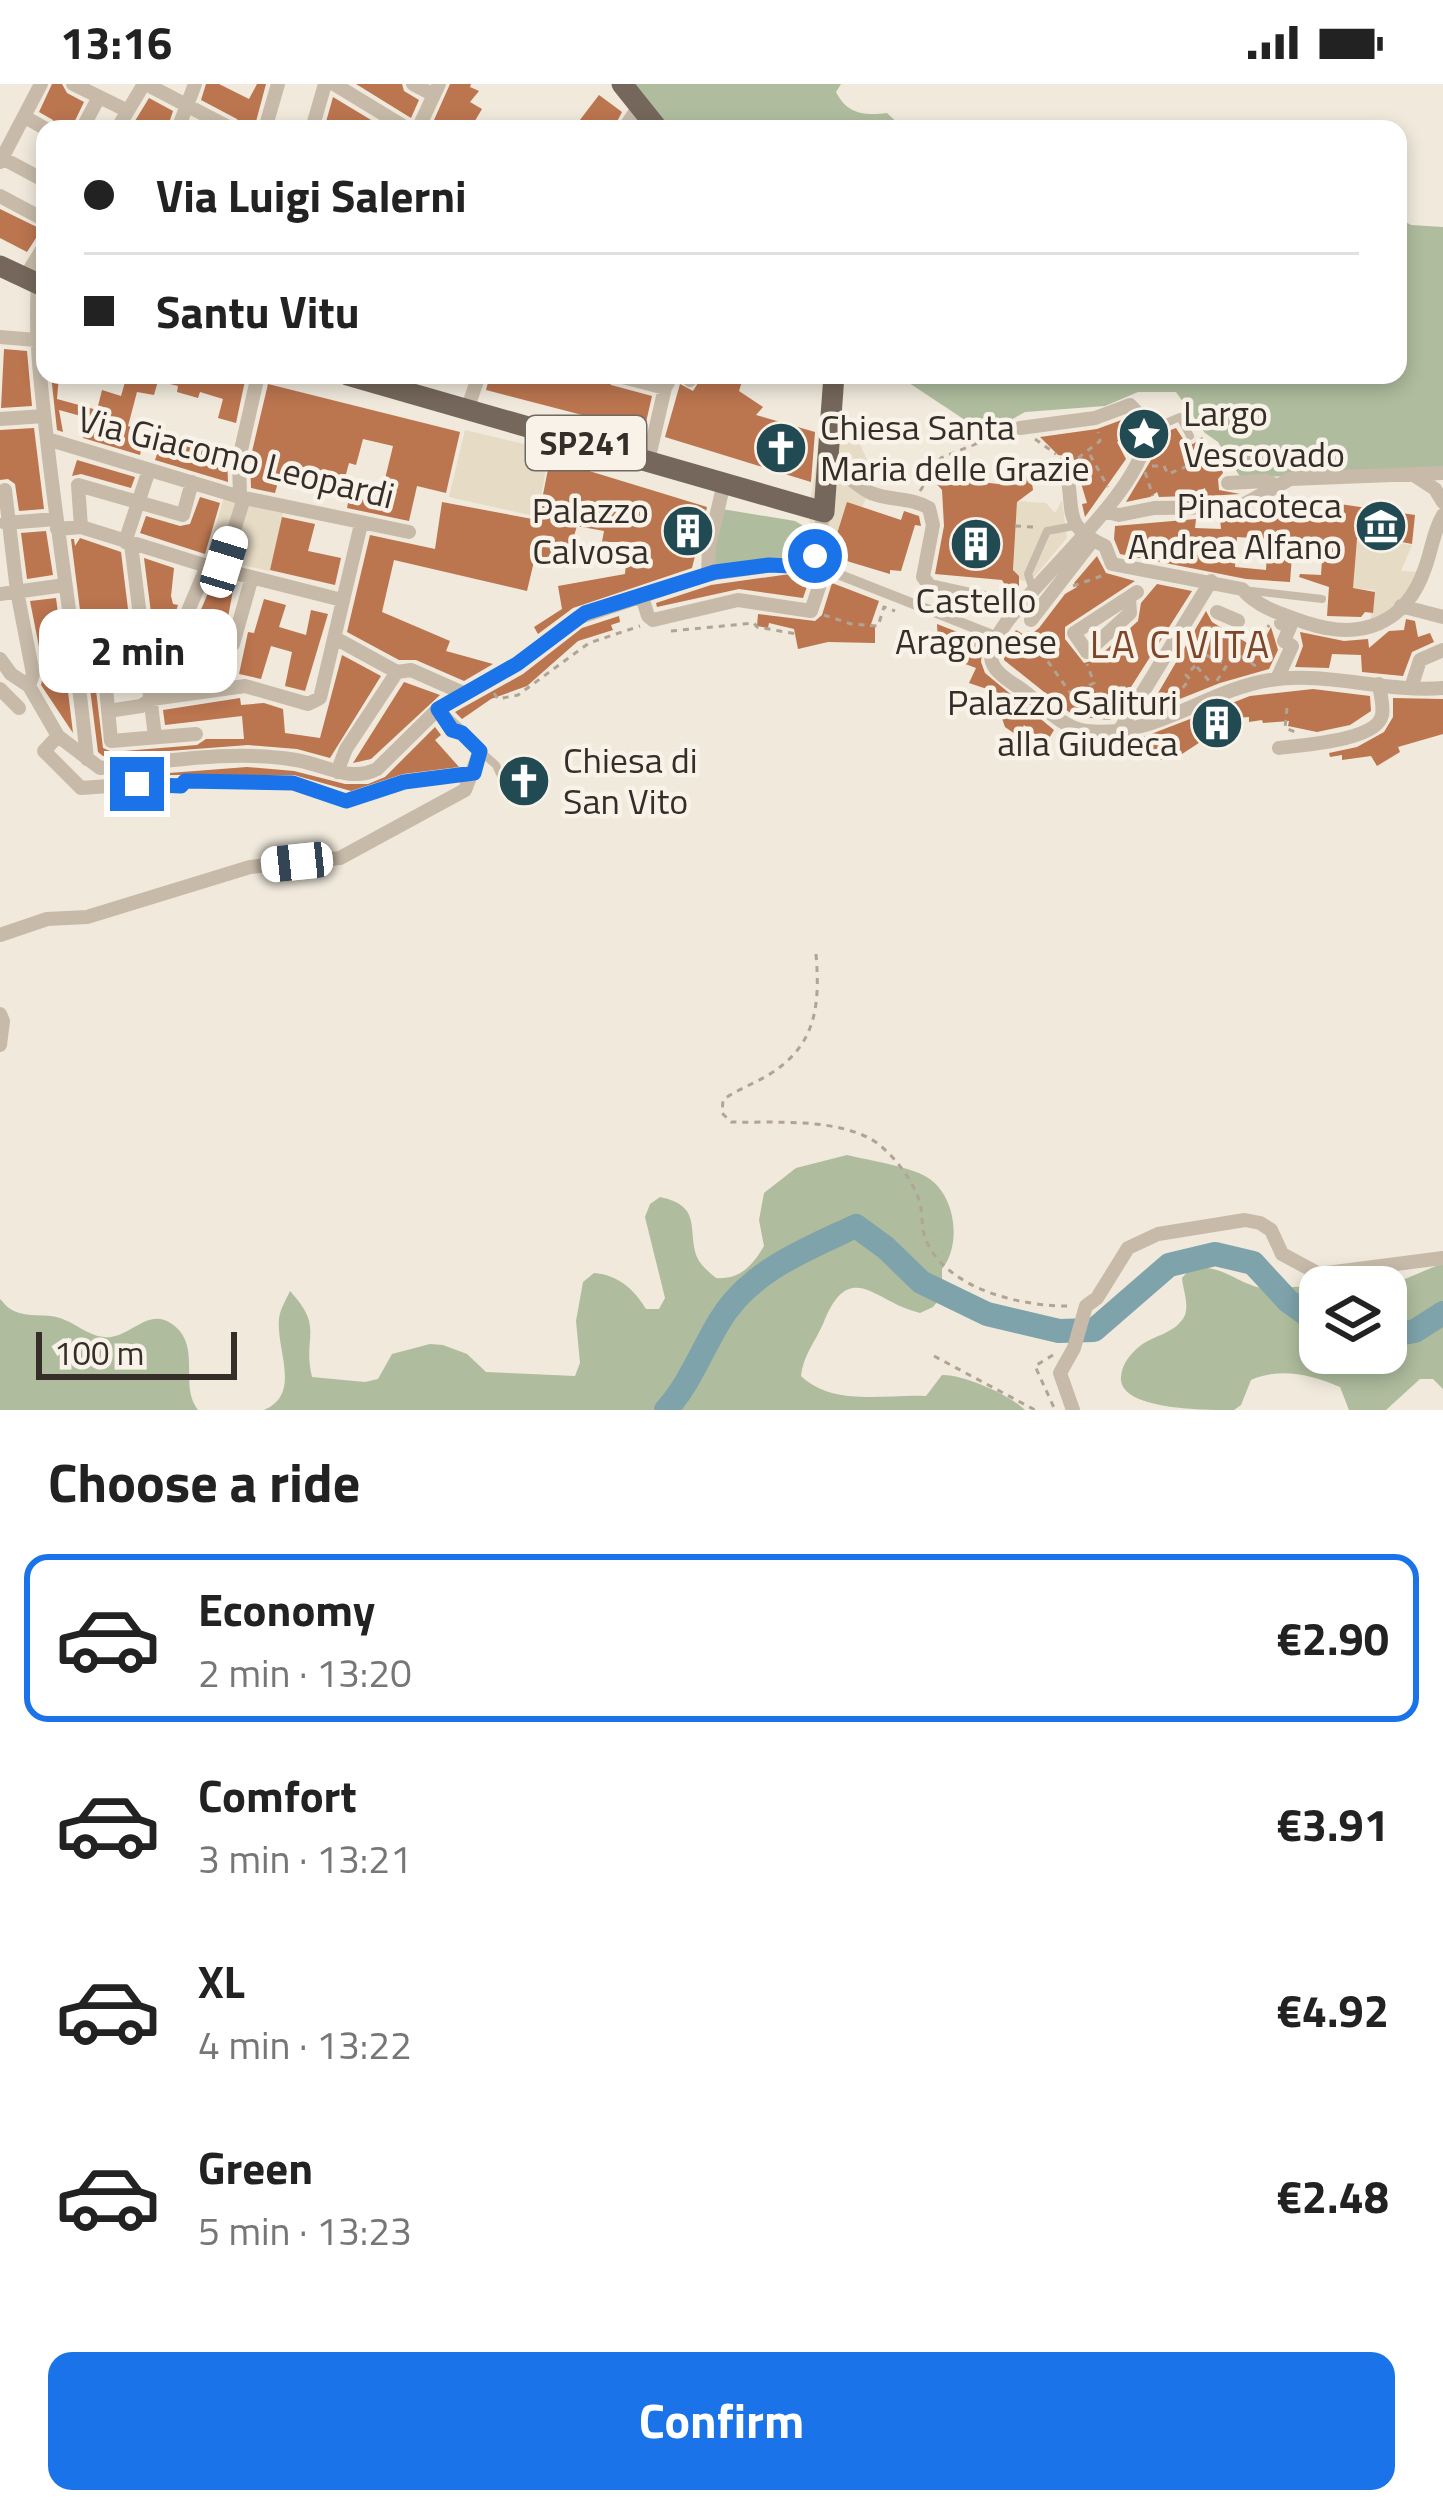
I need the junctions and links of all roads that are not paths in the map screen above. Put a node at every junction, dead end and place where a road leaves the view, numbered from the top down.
1 (41, 84) edge
2 (73, 84) edge
3 (145, 84) edge
4 (194, 84) edge
5 (278, 84) edge
6 (325, 84) edge
7 (334, 84) edge
8 (413, 84) edge
9 (622, 84) edge
10 (436, 90) edge
11 (99, 97) junction
12 (640, 105) junction
13 (186, 106) junction
14 (128, 111) junction
15 (25, 117) junction
16 (87, 120) edge
17 (122, 120) edge
18 (181, 120) edge
19 (214, 120) edge
20 (268, 120) edge
21 (315, 120) edge
22 (393, 120) edge
23 (422, 120) edge
24 (630, 120) edge
25 (651, 120) edge
26 (36, 123) edge
27 (1, 160) edge
28 (36, 177) edge
29 (0, 196) edge
30 (36, 215) edge
31 (0, 266) edge
32 (36, 283) edge
33 (1, 337) edge
34 (36, 340) joint
35 (0, 357) edge
36 (41, 384) edge
37 (256, 384) edge
38 (378, 384) edge
39 (476, 384) edge
40 (667, 384) edge
41 (833, 384) edge
42 (467, 410) junction
43 (44, 416) junction
44 (0, 419) edge
45 (1020, 428) road end
46 (1149, 430) junction
47 (1190, 436) dead end
48 (47, 439) junction
49 (648, 461) junction
50 (1064, 464) road end
51 (149, 470) junction
52 (829, 470) junction
53 (1443, 473) edge
54 (1411, 474) junction
55 (192, 482) junction
56 (724, 483) junction
57 (1228, 483) road end
58 (1275, 484) junction
59 (5, 490) dead end
60 (242, 497) junction
61 (138, 502) junction
62 (1443, 502) edge
63 (1106, 511) junction
64 (824, 512) junction
65 (1443, 515) edge
66 (4, 523) edge
67 (57, 524) junction
68 (361, 524) junction
69 (80, 527) junction
70 (410, 532) dead end
71 (1083, 534) junction
72 (128, 543) junction
73 (818, 564) junction
74 (215, 567) junction
75 (708, 574) junction
76 (1443, 574) edge
77 (1155, 575) junction
78 (1422, 575) junction
79 (252, 577) junction
80 (1211, 580) junction
81 (65, 585) junction
82 (1242, 590) junction
83 (17, 591) junction
84 (1033, 592) junction
85 (1135, 593) junction
86 (0, 594) edge
87 (645, 596) junction
88 (1322, 599) dead end
89 (342, 600) junction
90 (1022, 606) junction
91 (1401, 606) junction
92 (1217, 613) road end
93 (1279, 614) junction
94 (1443, 617) edge
95 (1031, 620) road end
96 (1237, 628) dead end
97 (995, 637) junction
98 (334, 638) junction
99 (1443, 650) edge
100 (179, 658) junction
101 (0, 659) edge
102 (214, 666) junction
103 (148, 668) junction
104 (397, 672) junction
105 (1277, 679) junction
106 (4, 683) edge
107 (1379, 684) junction
108 (29, 686) junction
109 (1411, 688) junction
110 (1443, 688) edge
111 (210, 690) junction
112 (464, 693) junction
113 (152, 699) junction
114 (19, 708) dead end
115 (438, 709) junction
116 (108, 711) junction
117 (1121, 728) junction
118 (196, 734) dead end
119 (58, 736) junction
120 (154, 736) junction
121 (1279, 748) dead end
122 (480, 751) junction
123 (86, 759) junction
124 (337, 772) junction
125 (474, 773) junction
126 (504, 783) dead end
127 (137, 784) joint
128 (0, 935) edge
129 (0, 1015) edge
130 (0, 1045) edge
131 (1443, 1258) edge
132 (1073, 1410) edge

1 - 15 street
2 - 11 street
3 - 13 street
3 - 14 street
4 - 13 street
5 - 20 street
6 - 21 street
7 - 22 street
8 - 10 street
9 - 12 main road
10 - 23 street
11 - 14 street
11 - 16 street
12 - 24 street
12 - 25 main road
13 - 18 street
13 - 19 street
14 - 17 street
15 - 26 street
15 - 27 street
27 - 28 street
29 - 30 street
31 - 32 main road
32 - 34 street
33 - 34 street
33 - 35 street
36 - 43 street
37 - 60 street
38 - 42 main road, SP241
39 - 42 street
40 - 49 street
41 - 52 main road
42 - 49 main road, SP241
43 - 44 street
43 - 48 street
45 - 46 street
46 - 47 lane
46 - 63 street
48 - 51 street, Via Giacomo Leopardi
48 - 67 street
49 - 56 main road, SP241
50 - 71 street
51 - 55 street, Via Giacomo Leopardi
51 - 61 street
52 - 64 main road
52 - 90 street
53 - 54 street
54 - 58 street
54 - 62 street
55 - 60 street, Via Giacomo Leopardi
55 - 61 street
56 - 64 main road, SP241
56 - 75 street
57 - 58 street
58 - 63 street
59 - 66 street
60 - 68 street, Via Giacomo Leopardi
60 - 74 street
61 - 69 street
61 - 72 street
63 - 71 street
64 - 73 street
65 - 78 street
66 - 67 street
66 - 83 street
67 - 69 street
67 - 81 street
68 - 70 street, Via Giacomo Leopardi
68 - 89 street
69 - 72 street
71 - 77 street
71 - 84 street
71 - 84 lane
71 - 95 street
72 - 74 street
72 - 103 street
73 - 75 street
73 - 87 street
73 - 97 street
74 - 79 street
74 - 100 street
75 - 87 street
76 - 78 street
77 - 80 street
77 - 85 street
78 - 91 street
79 - 89 street
79 - 102 street
80 - 82 street
80 - 117 street
81 - 83 street
81 - 123 street
82 - 88 lane
82 - 93 street
83 - 86 street
83 - 108 street
84 - 90 street
85 - 85 street
87 - 112 street
89 - 98 street
90 - 97 street
91 - 93 street
91 - 94 street
92 - 96 street
93 - 105 street
97 - 117 street
98 - 104 street
98 - 111 street
99 - 109 street
100 - 102 street
100 - 103 street
101 - 106 street
102 - 111 street
103 - 113 street
103 - 116 street
104 - 112 street
104 - 124 street
105 - 107 street
105 - 117 street
106 - 108 street
106 - 114 street
107 - 109 street
107 - 121 street
108 - 119 street
109 - 110 street
111 - 113 street
112 - 115 street
113 - 116 street
113 - 120 street
115 - 122 street
115 - 124 street
116 - 120 street
118 - 120 street
119 - 123 street
119 - 127 street
122 - 125 street
122 - 126 lane
123 - 124 street
125 - 127 lane
125 - 128 street
129 - 130 street
131 - 132 street

